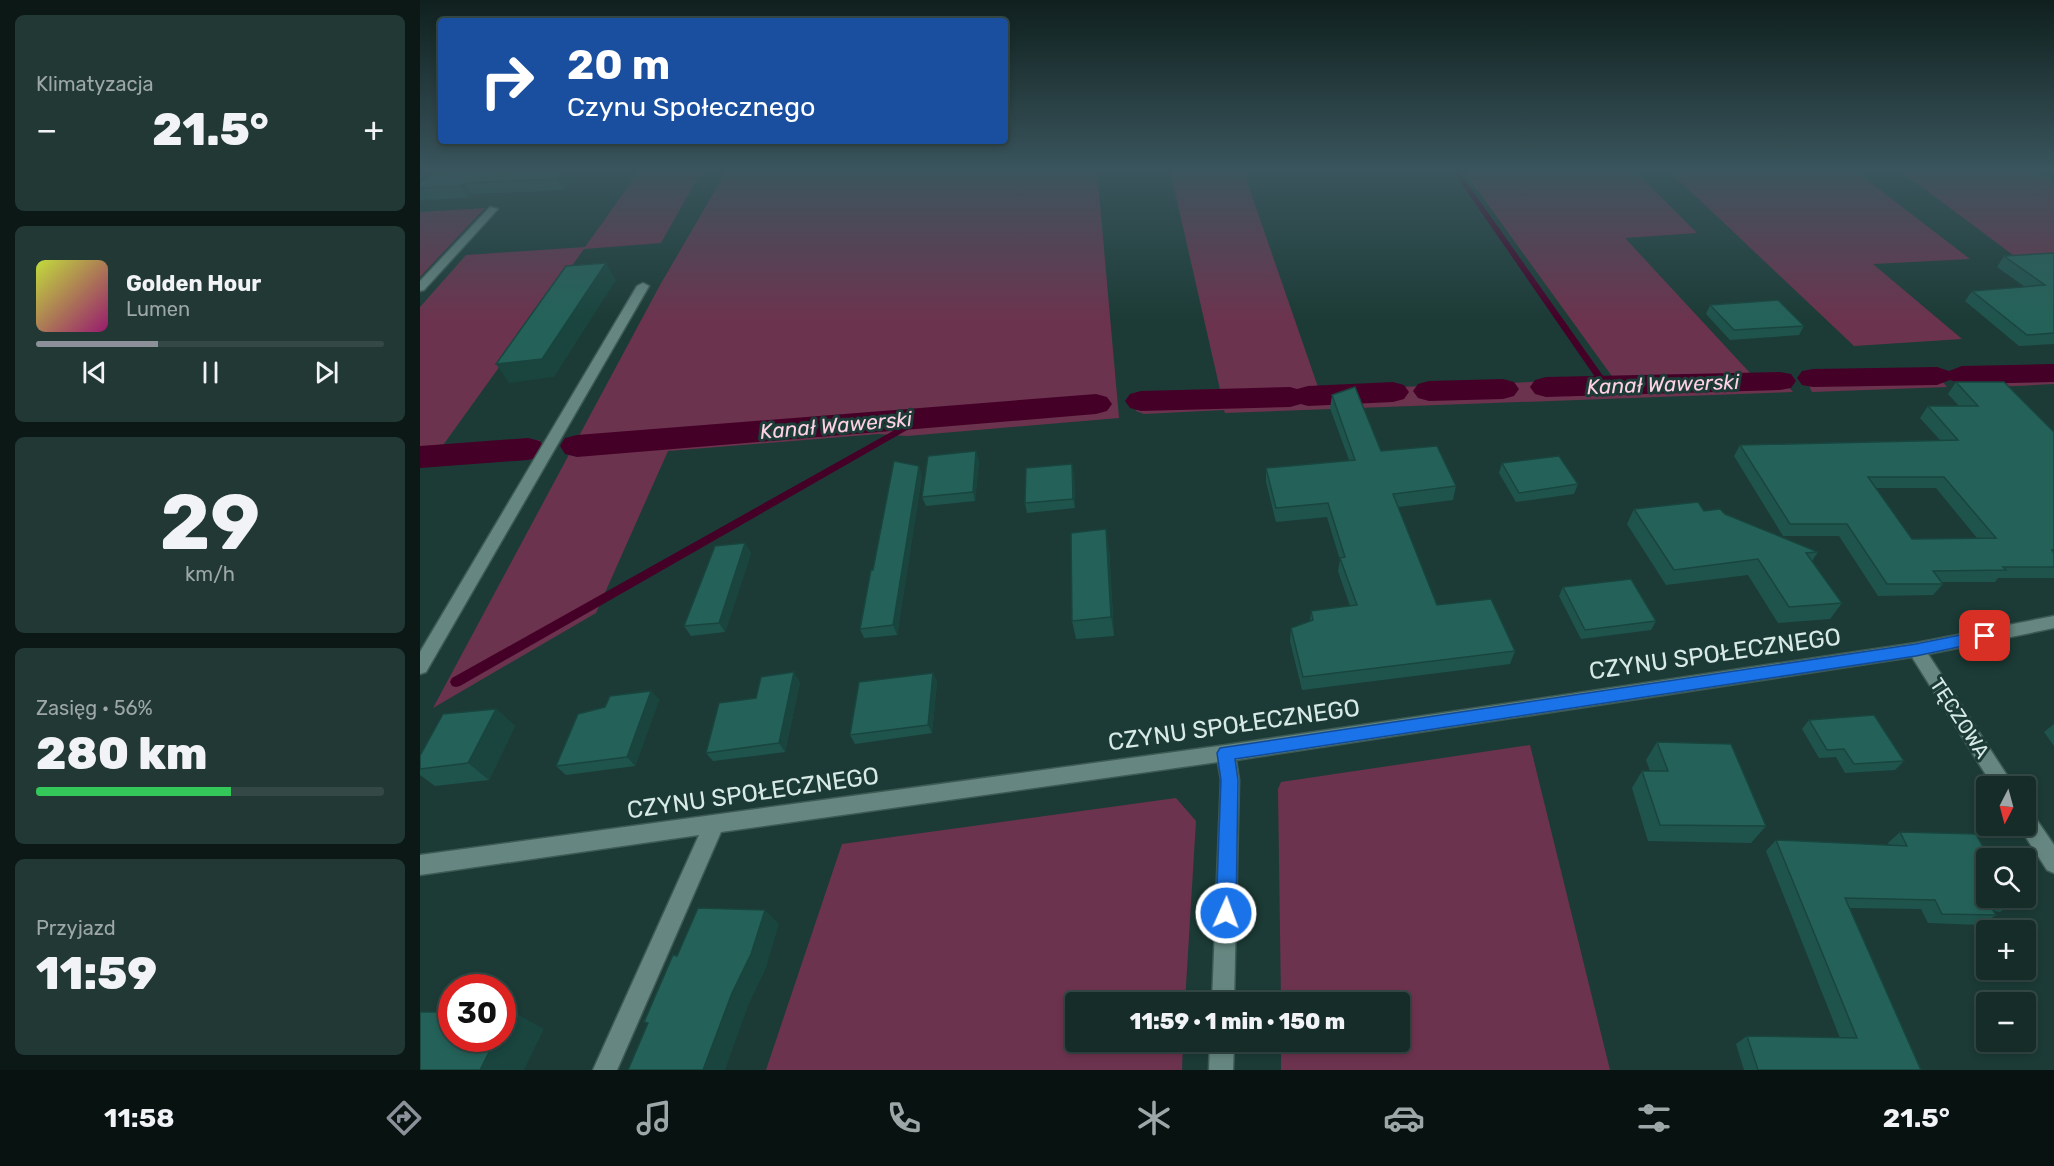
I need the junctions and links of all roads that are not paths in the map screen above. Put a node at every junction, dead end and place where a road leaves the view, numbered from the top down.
1 (483, 220) edge
2 (643, 286) dead end
3 (420, 288) edge
4 (2054, 622) edge
5 (1916, 650) junction
6 (420, 667) edge
7 (1226, 753) junction
8 (1998, 776) edge
9 (714, 825) junction
10 (2036, 836) edge
11 (2054, 863) edge
12 (420, 865) edge
13 (1223, 992) edge
14 (1222, 1052) edge
15 (605, 1070) edge
16 (1221, 1070) edge

1 - 3 street
2 - 6 street
4 - 5 street, CZYNU SPOŁECZNEGO
5 - 7 street, CZYNU SPOŁECZNEGO
5 - 8 street, TĘCZOWA
7 - 9 street, CZYNU SPOŁECZNEGO
7 - 13 street
9 - 12 street, CZYNU SPOŁECZNEGO
9 - 15 street
10 - 11 street
14 - 16 street

